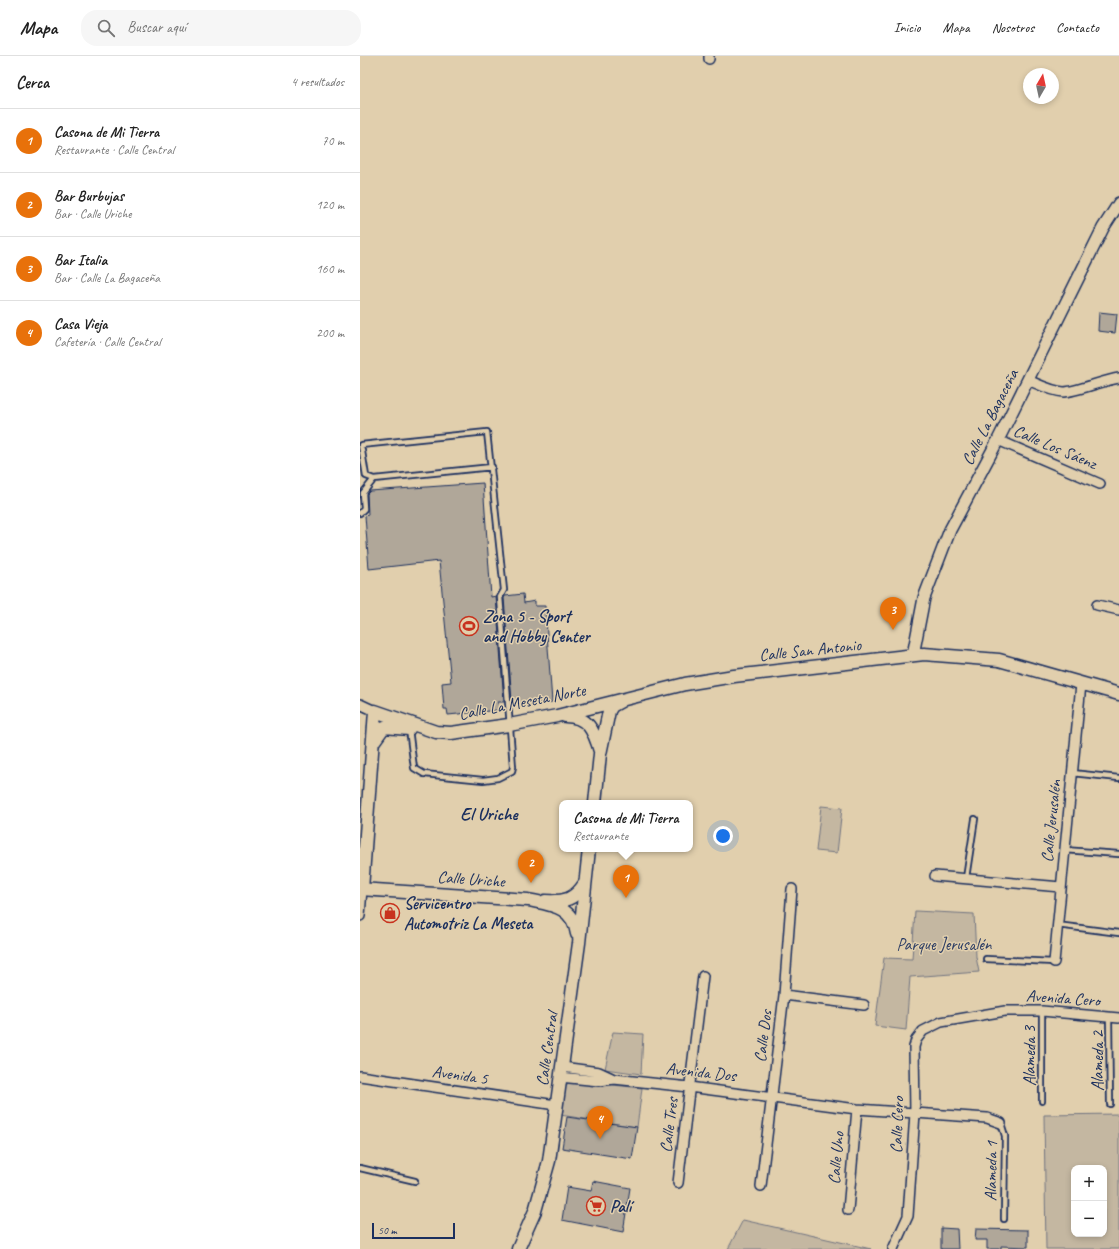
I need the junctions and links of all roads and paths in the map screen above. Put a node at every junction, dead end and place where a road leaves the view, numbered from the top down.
1 (1119, 203) edge
2 (1119, 378) edge
3 (1028, 380) junction
4 (998, 440) junction
5 (492, 467) junction
6 (374, 479) junction
7 (1100, 484) dead end
8 (360, 513) edge
9 (1097, 605) dead end
10 (1119, 610) edge
11 (913, 655) junction
12 (1081, 684) junction
13 (1119, 694) edge
14 (623, 700) junction
15 (360, 704) edge
16 (375, 711) junction
17 (556, 716) junction
18 (510, 725) junction
19 (409, 728) junction
20 (436, 732) junction
21 (374, 741) junction
22 (600, 754) junction
23 (1072, 773) junction
24 (1119, 778) edge
25 (595, 800) edge
26 (975, 819) dead end
27 (1064, 850) junction
28 (589, 852) edge
29 (1119, 854) edge
30 (363, 871) junction
31 (935, 876) dead end
32 (966, 878) junction
33 (586, 881) junction
34 (1061, 887) junction
35 (361, 889) edge
36 (792, 889) dead end
37 (382, 890) junction
38 (528, 900) junction
39 (360, 916) edge
40 (1057, 925) junction
41 (1119, 933) edge
42 (579, 943) junction
43 (986, 959) dead end
44 (1054, 962) joint
45 (703, 976) dead end
46 (784, 996) junction
47 (864, 1005) dead end
48 (1042, 1011) junction
49 (1114, 1018) edge
50 (918, 1036) joint
51 (561, 1072) junction
52 (360, 1076) edge
53 (689, 1087) junction
54 (772, 1097) junction
55 (1042, 1101) dead end
56 (1110, 1104) dead end
57 (556, 1105) junction
58 (857, 1109) junction
59 (915, 1113) junction
60 (1001, 1124) joint
61 (360, 1168) edge
62 (415, 1181) dead end
63 (678, 1182) dead end
64 (761, 1186) dead end
65 (848, 1210) dead end
66 (1004, 1219) dead end
67 (518, 1249) edge
68 (893, 1249) edge

1 - 3 street, Calle La Bagaceña
2 - 3 street
3 - 4 street, Calle La Bagaceña
4 - 7 street, Calle Los Sáenz
4 - 11 street, Calle La Bagaceña
5 - 6 lane
5 - 6 lane
5 - 18 lane
6 - 8 lane
9 - 10 street
11 - 12 main road, Calle San Antonio
11 - 14 main road, Calle San Antonio
12 - 13 main road, Calle San Antonio
12 - 23 street, Calle Jerusalén
14 - 17 main road, Calle La Meseta Norte
14 - 22 main road
15 - 16 street, Calle La Meseta Norte
16 - 20 main road, Calle La Meseta Norte
16 - 21 main road
17 - 18 main road, Calle La Meseta Norte
17 - 22 main road
18 - 19 lane
18 - 20 main road, Calle La Meseta Norte
19 - 20 main road
19 - 21 main road
21 - 30 main road
22 - 25 main road
23 - 24 lane
23 - 27 street, Calle Jerusalén
26 - 32 lane
27 - 29 lane
27 - 34 street, Calle Jerusalén
28 - 33 main road, Calle Central
30 - 35 main road
30 - 37 main road
31 - 32 street
32 - 34 street
33 - 38 main road
33 - 42 main road, Calle Central
34 - 40 street, Calle Jerusalén
35 - 37 main road, Calle Uriche
35 - 39 street
36 - 46 street, Calle Dos
37 - 38 main road, Calle Uriche
38 - 42 main road, Calle Uriche
40 - 41 lane
40 - 44 street, Calle Jerusalén
42 - 51 main road, Calle Central
43 - 44 lane
45 - 53 street, Calle Tres
46 - 47 street
46 - 54 street, Calle Dos
48 - 49 street, Avenida Cero
48 - 50 street, Avenida Cero
48 - 55 lane, Alameda 3
49 - 56 lane, Alameda 2
50 - 59 street, Calle Cero
51 - 53 street, Avenida Dos
51 - 57 main road, Calle Central
52 - 57 street, Avenida 5
53 - 54 street, Avenida Dos
53 - 63 street, Calle Tres
54 - 58 street, Avenida Dos
54 - 64 street, Calle Dos
57 - 67 main road, Calle Central
58 - 59 street, Avenida Dos
58 - 65 street, Calle Uno
59 - 60 street, Avenida Dos
59 - 68 street, Calle Cero
60 - 66 lane, Alameda 1
61 - 62 lane

